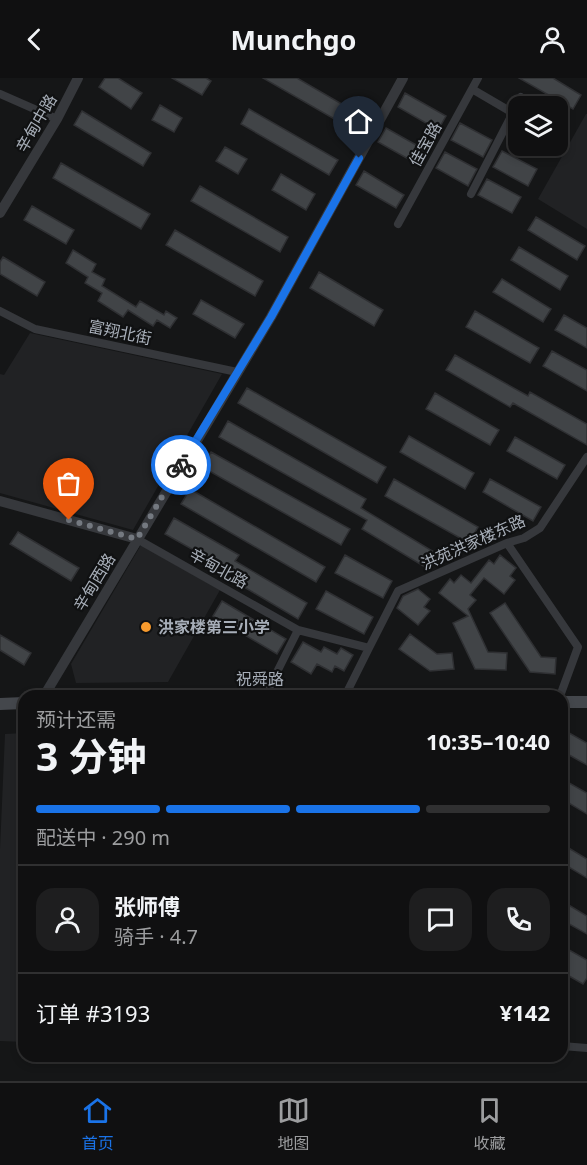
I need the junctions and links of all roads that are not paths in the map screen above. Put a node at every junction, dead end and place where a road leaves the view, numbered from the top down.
1 (78, 78) edge
2 (403, 78) edge
3 (478, 78) edge
4 (472, 89) junction
5 (0, 94) edge
6 (508, 110) edge
7 (57, 119) junction
8 (508, 123) edge
9 (471, 194) dead end
10 (0, 213) edge
11 (398, 224) dead end
12 (0, 311) edge
13 (237, 372) junction
14 (587, 457) edge
15 (0, 501) edge
16 (137, 539) junction
17 (507, 543) junction
18 (298, 630) junction
19 (369, 648) junction
20 (48, 690) edge
21 (268, 690) edge
22 (348, 690) edge
23 (562, 690) edge
24 (568, 702) edge
25 (587, 702) edge
26 (18, 703) edge
27 (0, 704) edge
28 (568, 1046) edge
29 (587, 1048) edge

1 - 7 street, 辛甸中路
2 - 13 street, 辛甸西路
3 - 4 street, 佳宝路
4 - 6 street
4 - 11 street, 佳宝路
5 - 7 street
7 - 10 street, 辛甸中路
8 - 9 street
12 - 13 street, 富翔北街
13 - 16 street, 辛甸西路
14 - 17 street, 洪苑洪家楼东路
15 - 16 street, 辛甸北路
16 - 18 street, 辛甸北路
16 - 20 street, 辛甸西路
17 - 19 street, 洪苑洪家楼东路
17 - 23 street
18 - 19 street, 辛甸北路
18 - 21 street
19 - 22 street
24 - 25 main road
26 - 27 main road
28 - 29 street

